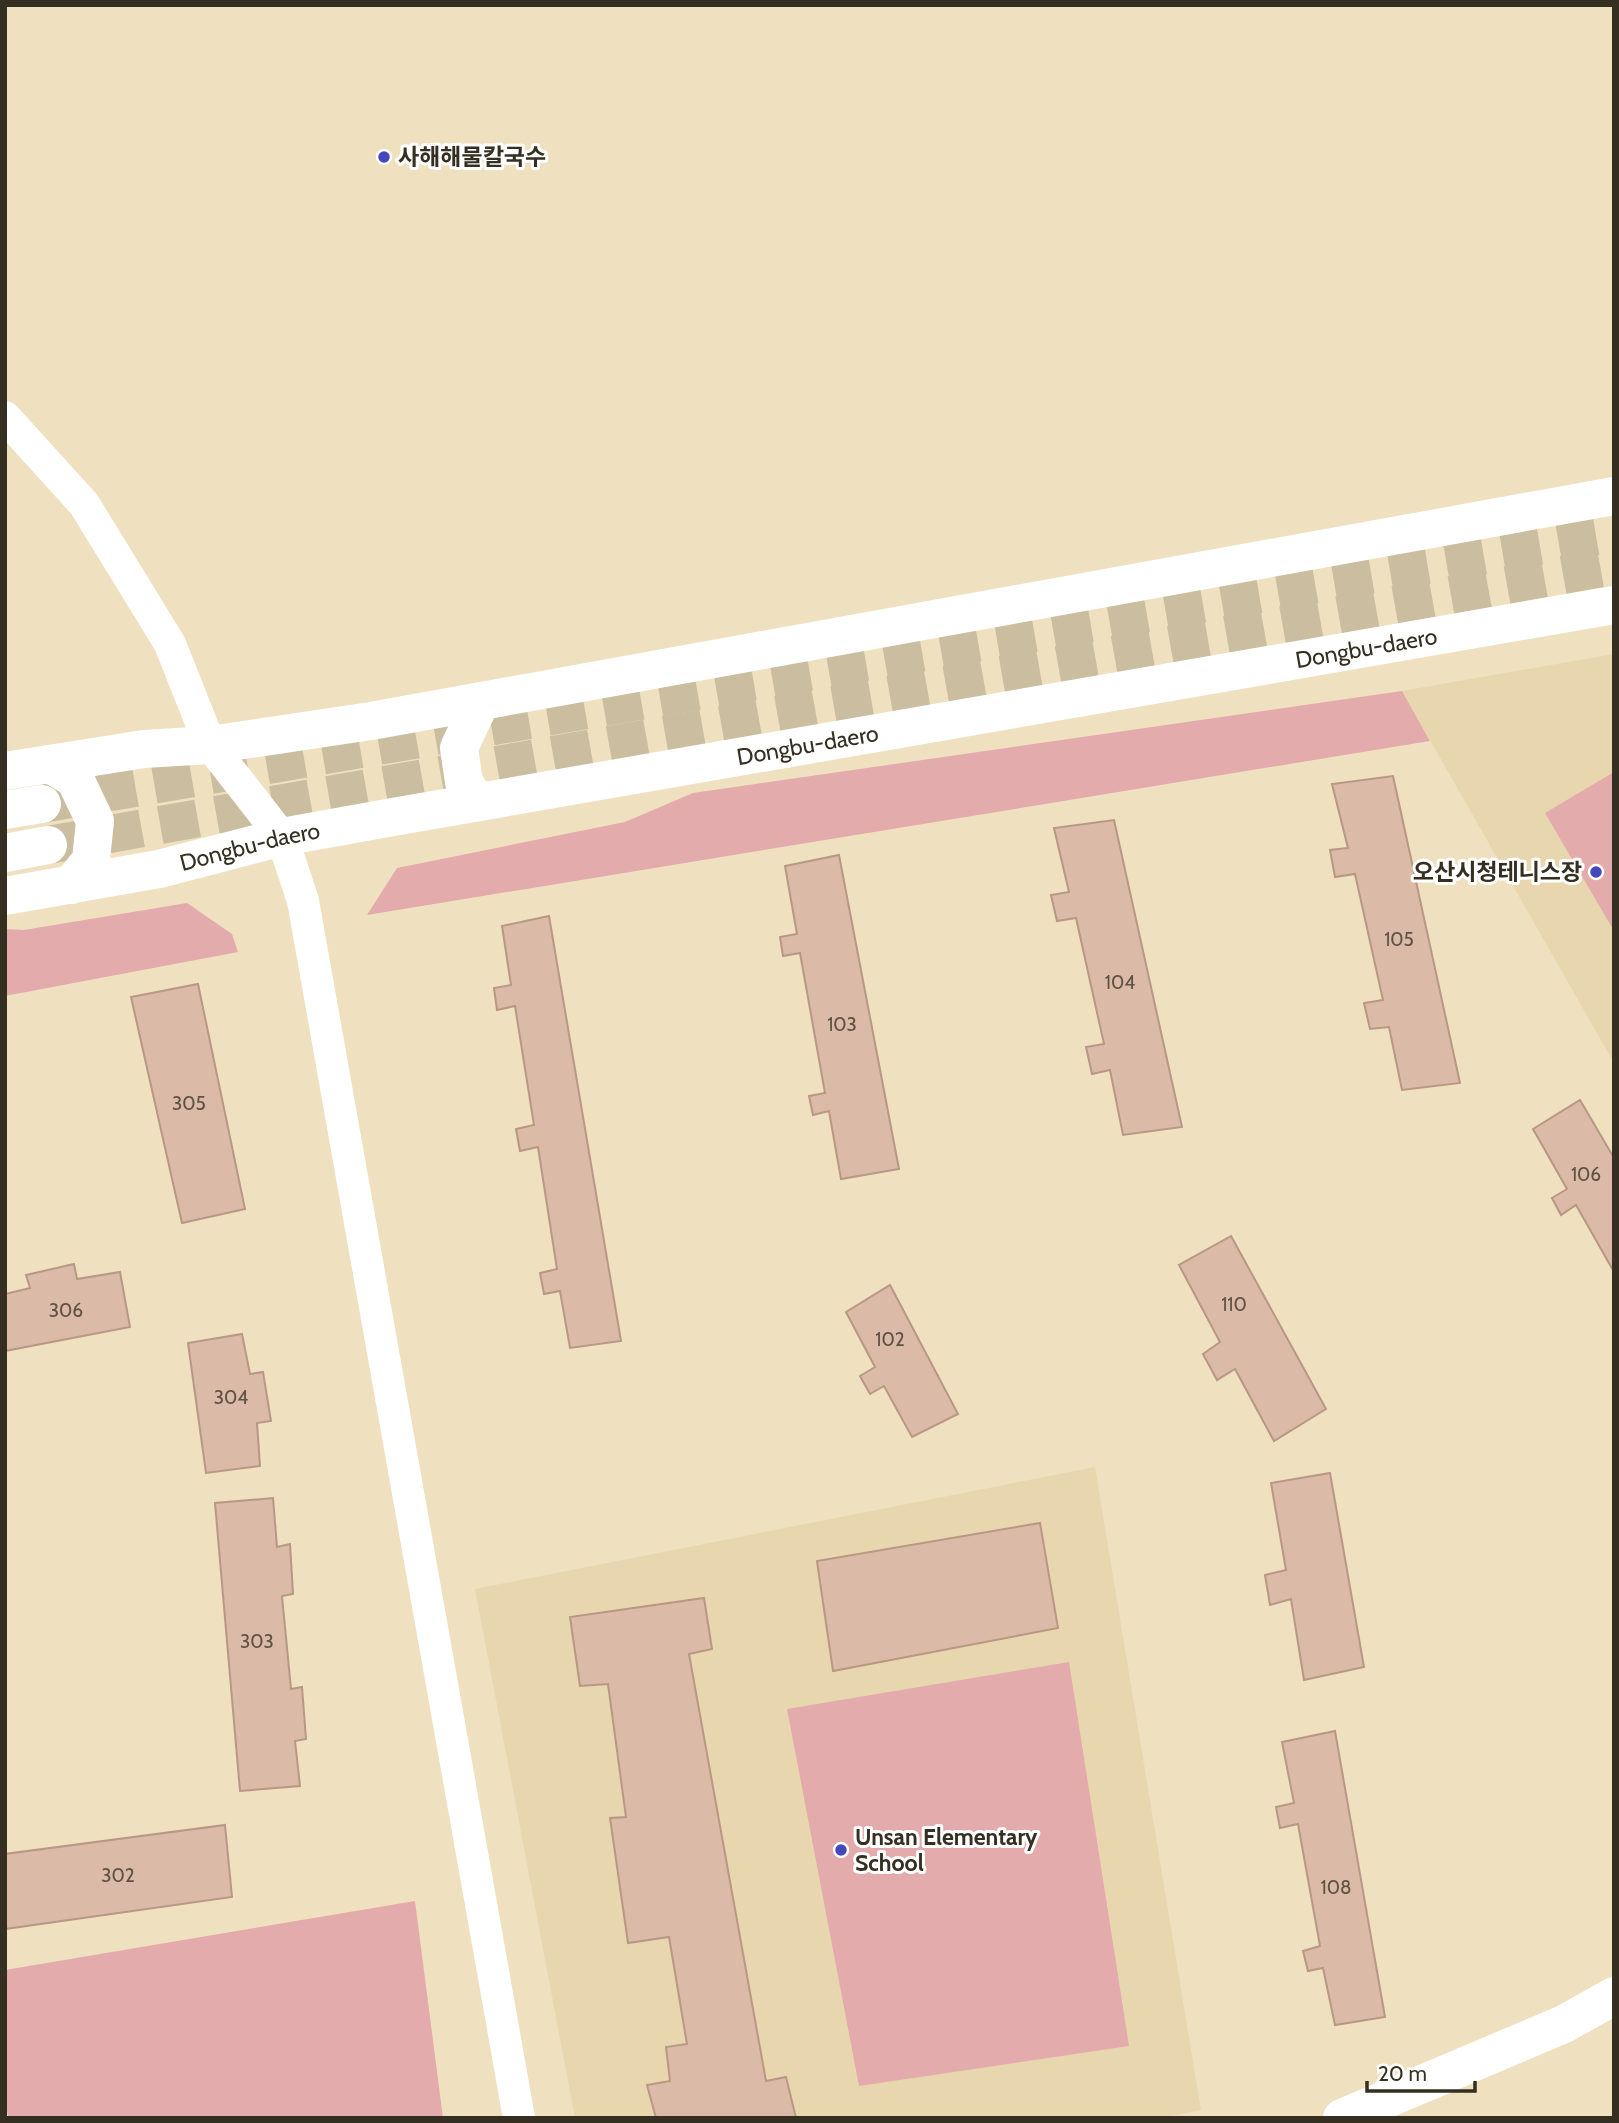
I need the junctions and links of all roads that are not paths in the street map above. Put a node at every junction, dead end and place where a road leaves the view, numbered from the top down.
1 (5, 417) edge
2 (1614, 496) edge
3 (1614, 606) edge
4 (480, 703) junction
5 (210, 745) junction
6 (50, 764) junction
7 (5, 771) edge
8 (477, 802) junction
9 (282, 837) junction
10 (48, 845) tunnel mouth
11 (5, 853) edge
12 (71, 885) junction
13 (5, 896) edge
14 (1614, 1996) edge
15 (519, 2118) edge
16 (1342, 2118) edge

1 - 5 street
2 - 4 main road
3 - 8 main road, Dongbu-daero
4 - 5 main road
4 - 8 main road
5 - 6 main road
5 - 9 street
6 - 7 main road
6 - 12 main road
8 - 9 main road, Dongbu-daero
9 - 12 main road, Dongbu-daero
9 - 15 street
10 - 11 main road
12 - 13 main road, Dongbu-daero
14 - 16 main road

